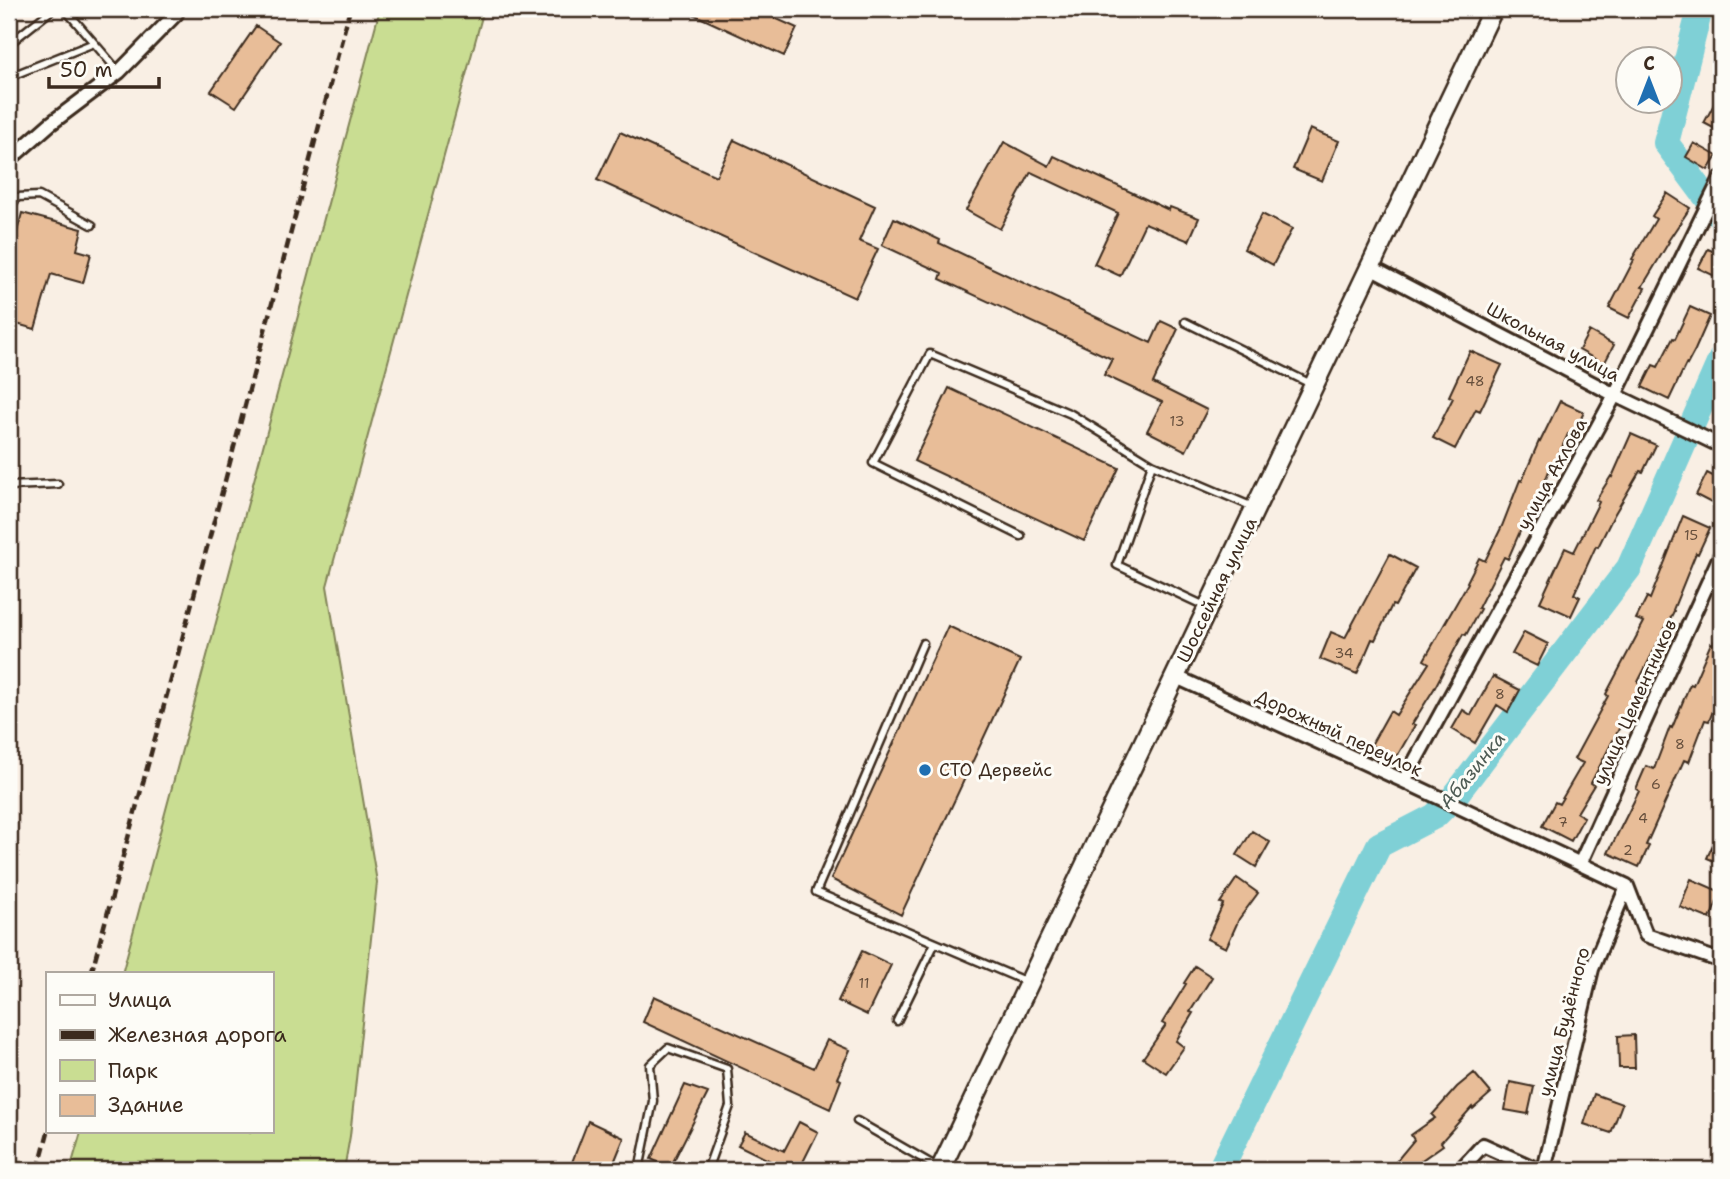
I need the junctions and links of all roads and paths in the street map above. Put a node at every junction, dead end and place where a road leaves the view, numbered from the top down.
1 (53, 9) edge
2 (65, 9) edge
3 (178, 9) edge
4 (1493, 9) edge
5 (1502, 9) edge
6 (94, 43) junction
7 (9, 44) edge
8 (119, 72) junction
9 (9, 77) edge
10 (9, 160) edge
11 (1721, 178) edge
12 (9, 210) edge
13 (92, 225) dead end
14 (1374, 268) junction
15 (1185, 322) dead end
16 (1317, 387) junction
17 (1615, 395) junction
18 (1721, 446) edge
19 (1152, 464) junction
20 (58, 484) dead end
21 (9, 485) edge
22 (1256, 508) junction
23 (1021, 536) dead end
24 (1721, 554) edge
25 (1209, 608) junction
26 (923, 643) dead end
27 (1183, 680) junction
28 (1404, 781) junction
29 (1580, 864) junction
30 (1627, 886) junction
31 (935, 943) junction
32 (1721, 961) edge
33 (1029, 983) junction
34 (897, 1021) dead end
35 (857, 1121) dead end
36 (639, 1170) edge
37 (707, 1170) edge
38 (944, 1170) edge
39 (1460, 1170) edge
40 (1538, 1170) edge
41 (1544, 1170) edge

1 - 7 lane
2 - 6 lane
3 - 8 street
4 - 14 main road, Шоссейная улица
5 - 14 main road, Шоссейная улица
6 - 8 lane
6 - 9 lane
8 - 10 street
11 - 17 street, улица Ахлова
12 - 13 lane
14 - 16 main road, Шоссейная улица
14 - 17 street, Школьная улица
15 - 16 lane
16 - 22 main road, Шоссейная улица
16 - 27 main road, Шоссейная улица
17 - 18 street, Школьная улица
17 - 28 street, улица Ахлова
19 - 22 lane
19 - 23 lane
19 - 25 lane
20 - 21 lane
22 - 25 main road, Шоссейная улица
24 - 29 street, улица Цементников
25 - 33 main road, Шоссейная улица
26 - 31 lane
27 - 28 street, Дорожный переулок
27 - 38 main road, Шоссейная улица
28 - 29 street, Дорожный переулок
29 - 30 street, Дорожный переулок
30 - 32 street
30 - 41 street, улица Будённого
31 - 33 lane
31 - 34 lane
33 - 38 main road, Шоссейная улица
35 - 38 lane
36 - 37 lane
39 - 40 street

